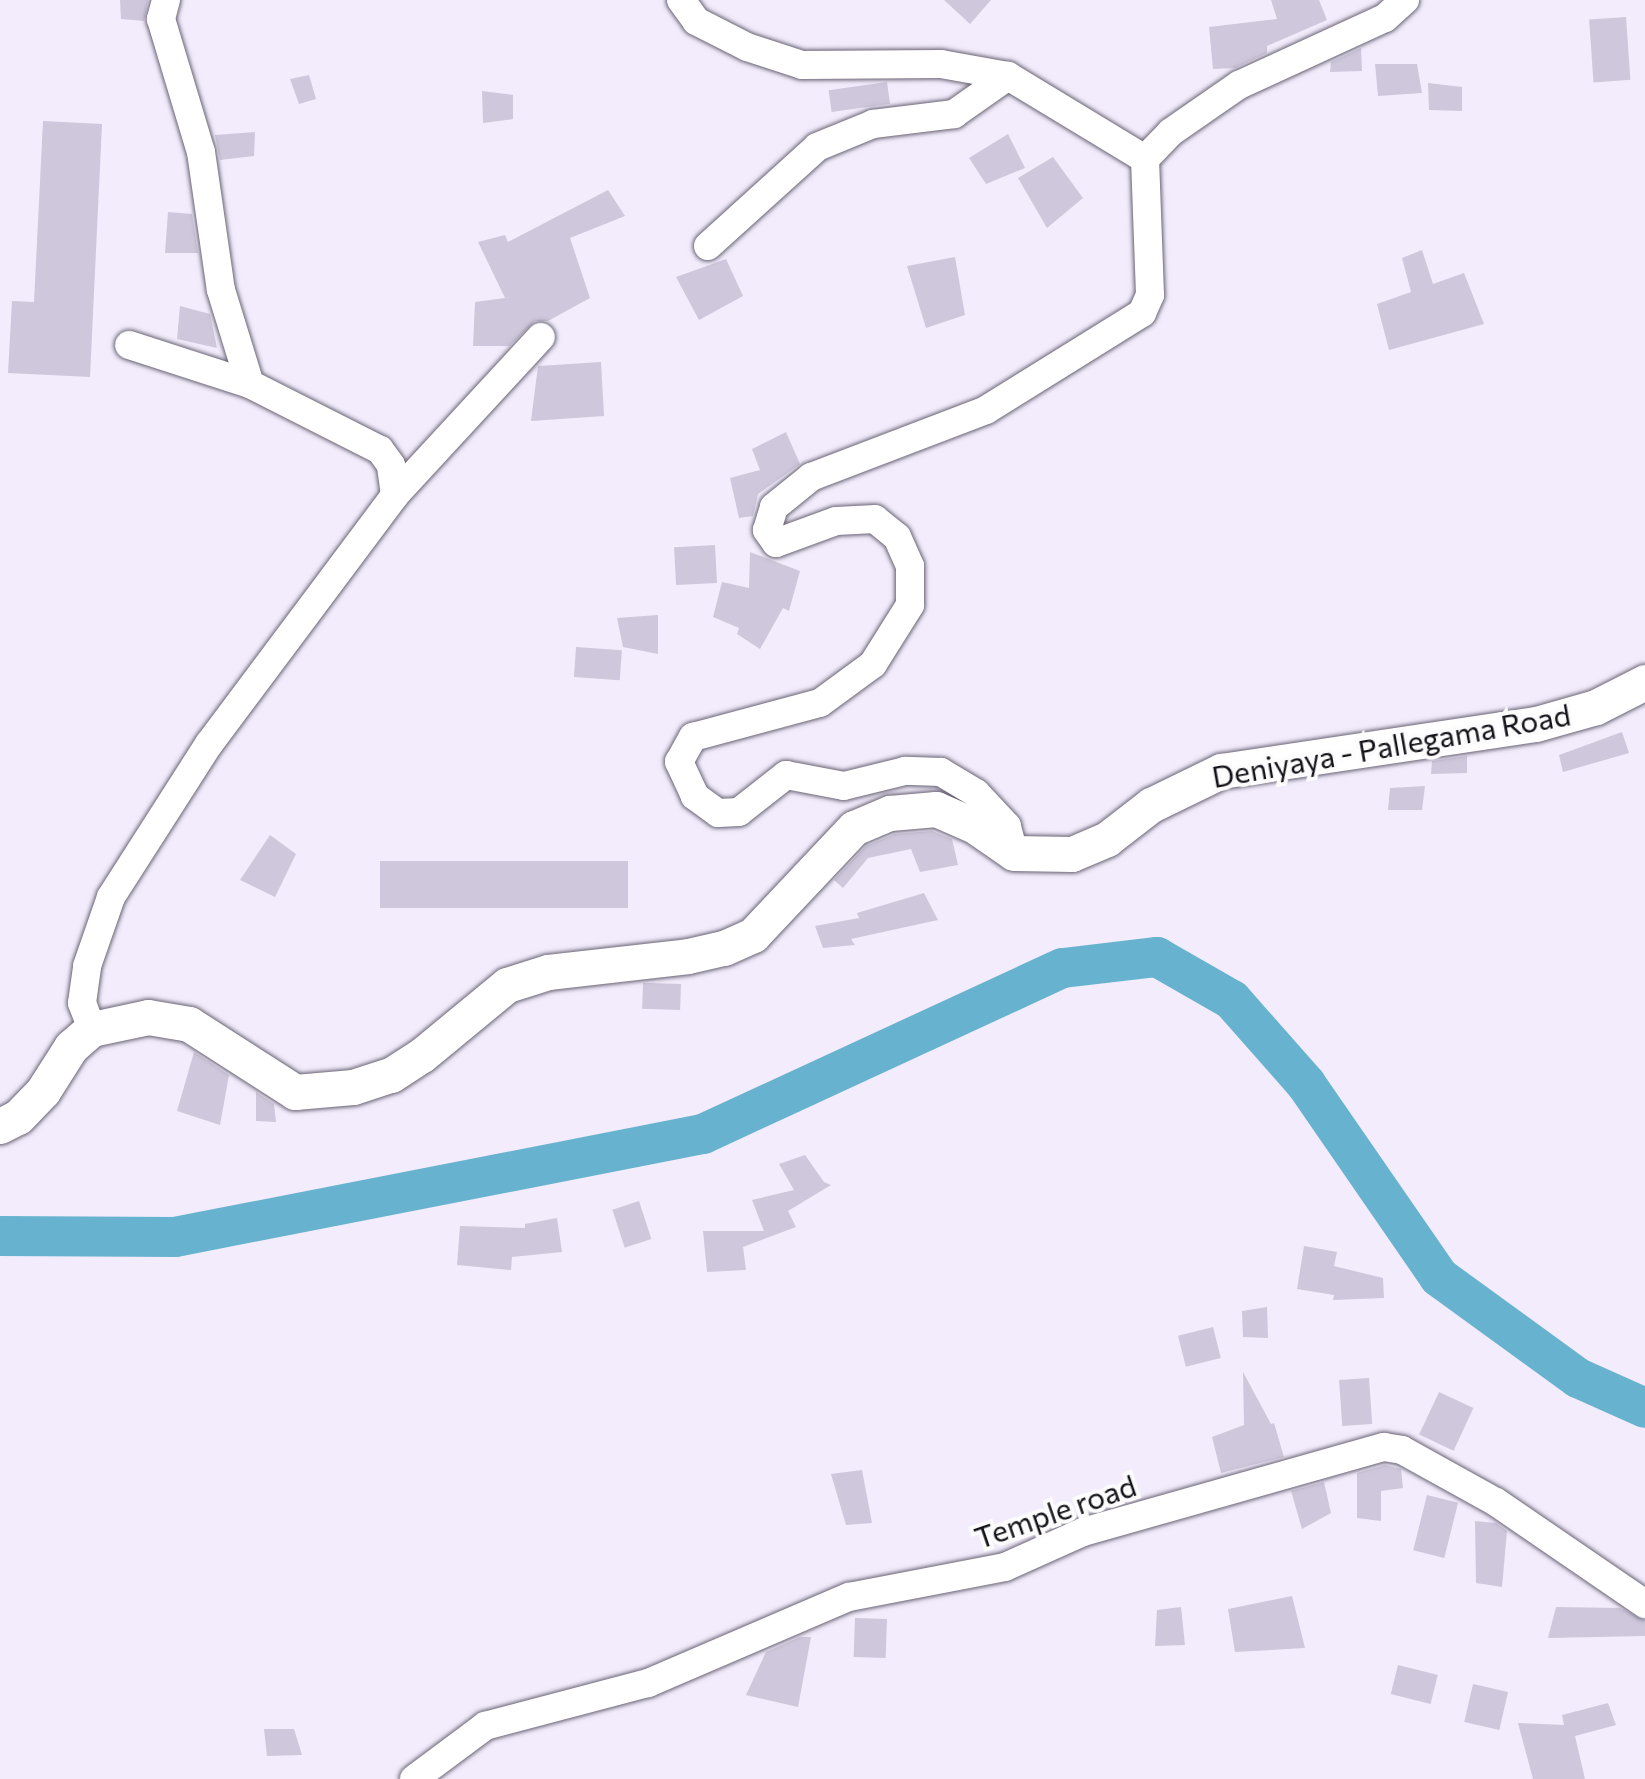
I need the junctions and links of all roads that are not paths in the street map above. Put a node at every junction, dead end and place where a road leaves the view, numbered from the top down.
1 (166, 0) edge
2 (681, 0) edge
3 (1405, 0) edge
4 (1008, 76) junction
5 (1145, 158) junction
6 (708, 246) dead end
7 (541, 338) dead end
8 (128, 345) dead end
9 (250, 384) junction
10 (395, 494) junction
11 (1645, 682) edge
12 (1014, 853) junction
13 (92, 1029) junction
14 (0, 1126) edge
15 (1645, 1604) edge
16 (414, 1779) edge

1 - 9 street
2 - 4 street
3 - 5 street
4 - 5 street
4 - 6 street
5 - 12 street
7 - 10 street
8 - 9 street
9 - 10 street
10 - 13 street
11 - 12 main road, Deniyaya - Pallegama Road
12 - 13 main road
13 - 14 main road
15 - 16 street, Temple road

